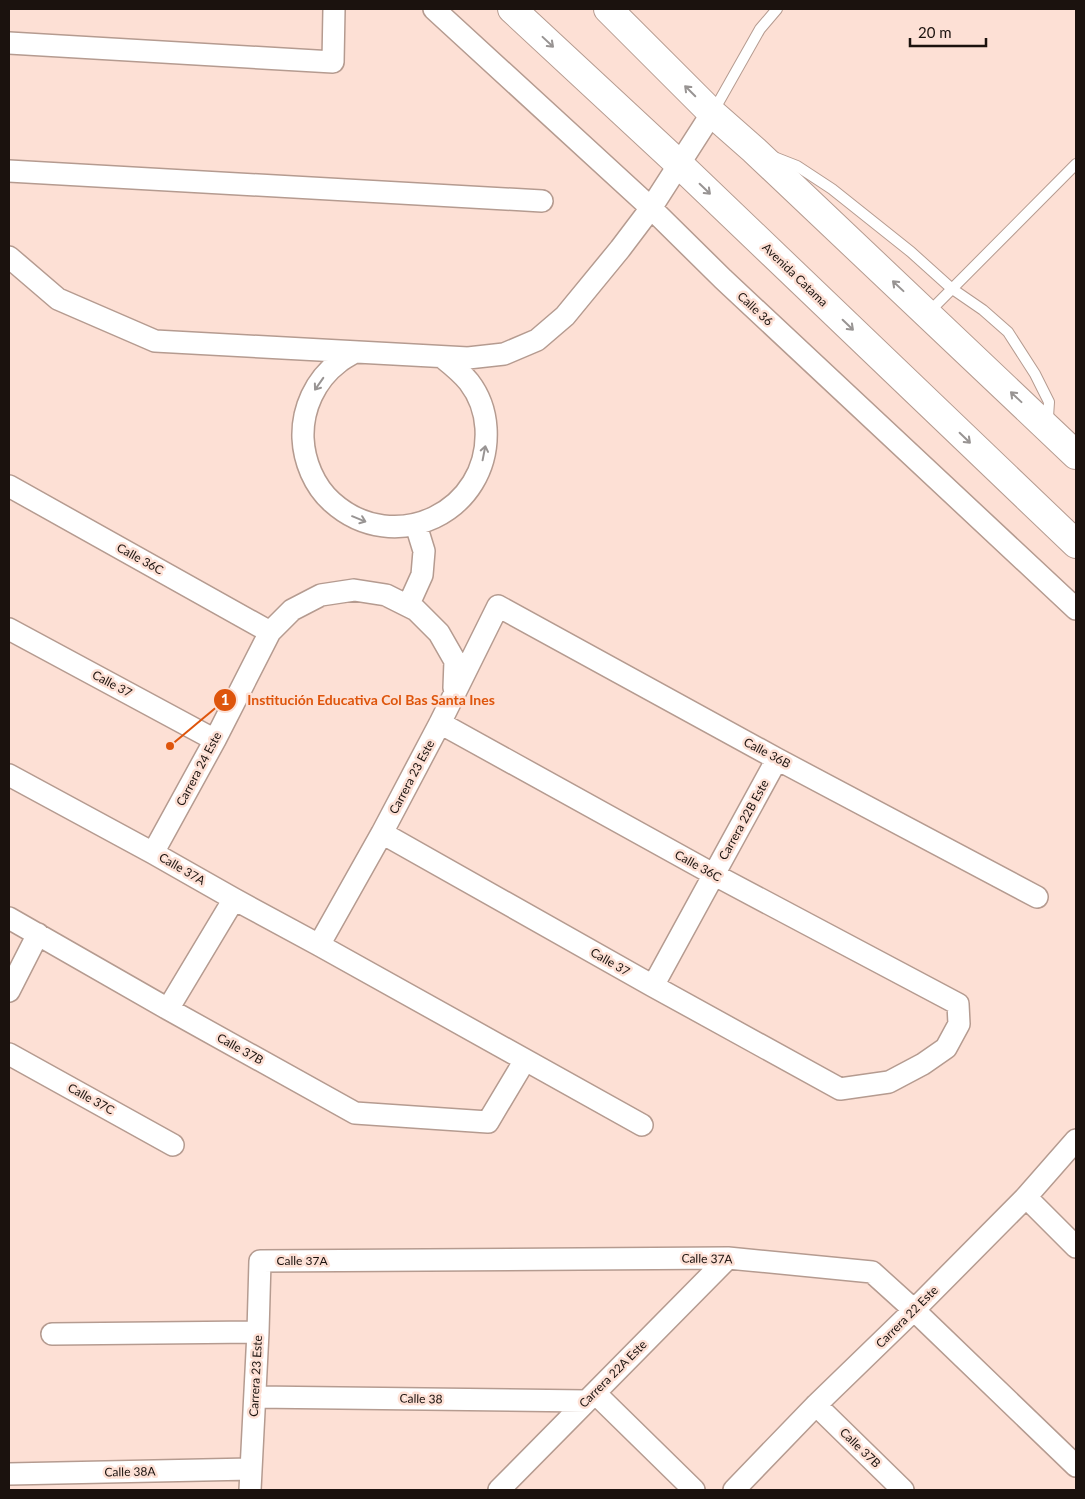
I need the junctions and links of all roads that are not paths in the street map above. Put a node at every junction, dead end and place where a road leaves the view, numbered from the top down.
1 (334, 9) edge
2 (434, 9) edge
3 (512, 9) edge
4 (777, 9) edge
5 (611, 10) edge
6 (9, 43) edge
7 (712, 113) junction
8 (754, 150) junction
9 (1076, 164) edge
10 (680, 165) junction
11 (9, 171) edge
12 (542, 201) dead end
13 (651, 208) junction
14 (9, 257) edge
15 (951, 288) junction
16 (927, 314) junction
17 (355, 352) junction
18 (442, 357) junction
19 (1044, 423) junction
20 (1076, 455) edge
21 (9, 486) edge
22 (416, 525) junction
23 (1076, 544) edge
24 (408, 606) junction
25 (498, 606) joint
26 (1076, 609) edge
27 (9, 629) edge
28 (270, 632) junction
29 (454, 694) junction
30 (440, 723) junction
31 (215, 740) junction
32 (777, 759) junction
33 (9, 775) edge
34 (382, 833) junction
35 (153, 853) junction
36 (713, 874) junction
37 (1038, 897) dead end
38 (234, 899) junction
39 (9, 918) edge
40 (38, 934) junction
41 (319, 945) junction
42 (653, 986) junction
43 (9, 991) edge
44 (168, 1009) junction
45 (9, 1054) edge
46 (525, 1060) junction
47 (840, 1089) joint
48 (642, 1125) dead end
49 (1076, 1140) edge
50 (174, 1145) dead end
51 (1026, 1197) junction
52 (1076, 1247) edge
53 (728, 1258) junction
54 (260, 1261) joint
55 (914, 1310) junction
56 (258, 1332) junction
57 (52, 1334) dead end
58 (255, 1397) junction
59 (591, 1397) junction
60 (816, 1405) junction
61 (1076, 1466) edge
62 (251, 1469) junction
63 (9, 1474) edge
64 (250, 1490) edge
65 (499, 1490) edge
66 (694, 1490) edge
67 (734, 1490) edge
68 (903, 1490) edge

1 - 6 street
2 - 13 street, Calle 36
3 -> 10 main road, Avenida Catama
4 - 7 lane
7 -> 5 main road
7 - 8 main road
7 - 10 street
8 - 15 lane
16 -> 8 main road
9 - 15 lane
10 - 13 street
10 -> 23 main road, Avenida Catama
11 - 12 street
13 - 18 street
13 - 26 street, Calle 36
14 - 17 street
15 - 16 lane
15 - 19 lane
19 -> 16 main road
17 - 18 street
17 -> 22 street
22 -> 18 street
19 - 20 main road
21 - 28 street, Calle 36C
22 - 24 street
24 - 28 street, Carrera 24 Este
24 - 29 street, Carrera 24 Este
25 - 29 street, Carrera 23 Este
25 - 32 street, Calle 36B
27 - 31 street, Calle 37
28 - 31 street, Carrera 24 Este
29 - 30 street, Carrera 23 Este
30 - 34 street, Carrera 23 Este
30 - 36 street, Calle 36C
31 - 35 street, Carrera 24 Este
32 - 36 street, Carrera 22B Este
32 - 37 street, Calle 36B
33 - 35 street, Calle 37A
34 - 41 street, Carrera 23 Este
34 - 42 street, Calle 37
35 - 38 street, Calle 37A
36 - 42 street, Carrera 22B Este
36 - 47 street, Calle 36C
38 - 41 street, Calle 37A
38 - 44 street
39 - 40 street, Calle 37B
40 - 43 street
40 - 44 street, Calle 37B
41 - 46 street, Calle 37A
42 - 47 street, Calle 37
44 - 46 street, Calle 37B
45 - 50 street, Calle 37C
46 - 48 street, Calle 37A
49 - 51 street, Carrera 22 Este
51 - 52 street
51 - 55 street, Carrera 22 Este
53 - 54 street, Calle 37A
53 - 55 street, Calle 37A
53 - 59 street, Carrera 22A Este
54 - 56 street, Carrera 23 Este
55 - 60 street, Carrera 22 Este
55 - 61 street, Calle 37A
56 - 57 street
56 - 58 street, Carrera 23 Este
58 - 59 street, Calle 38
58 - 62 street, Carrera 23 Este
59 - 65 street, Carrera 22A Este
59 - 66 street
60 - 67 street, Carrera 22 Este
60 - 68 street, Calle 37B
62 - 63 street, Calle 38A
62 - 64 street, Carrera 23 Este

